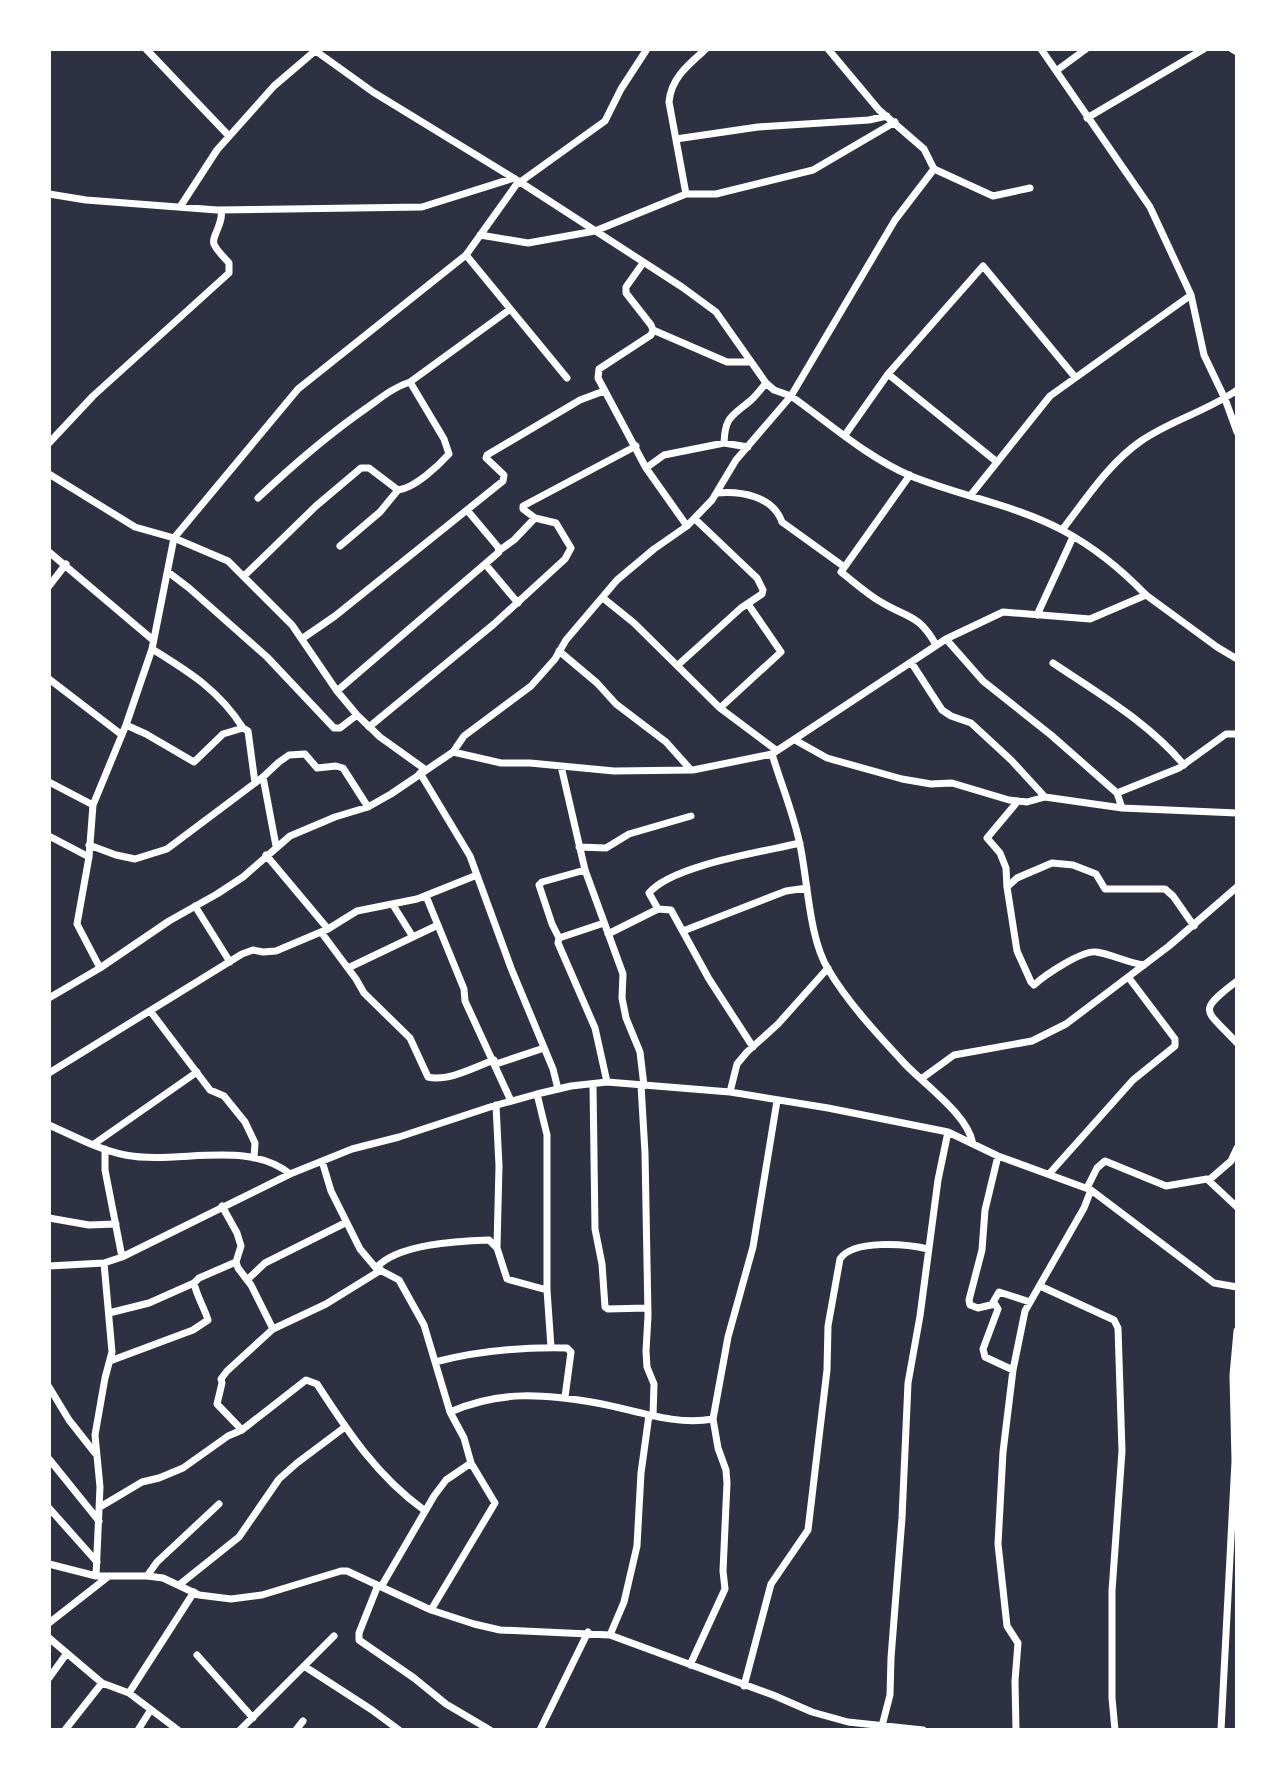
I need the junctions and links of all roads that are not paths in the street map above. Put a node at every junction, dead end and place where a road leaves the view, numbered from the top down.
1 (146, 49) edge
2 (647, 49) edge
3 (706, 49) edge
4 (828, 49) edge
5 (1041, 49) edge
6 (1086, 49) edge
7 (1204, 49) edge
8 (1232, 49) edge
9 (314, 50) edge
10 (1196, 51) edge
11 (1237, 51) edge
12 (1056, 71) junction
13 (887, 116) junction
14 (1087, 118) junction
15 (895, 122) junction
16 (229, 136) junction
17 (676, 139) junction
18 (934, 169) junction
19 (517, 180) junction
20 (1030, 188) dead end
21 (49, 194) edge
22 (686, 194) junction
23 (180, 206) junction
24 (221, 210) junction
25 (595, 231) junction
26 (480, 235) junction
27 (466, 256) junction
28 (643, 263) junction
29 (1191, 295) junction
30 (509, 310) junction
31 (653, 330) junction
32 (750, 362) junction
33 (888, 374) junction
34 (1075, 377) junction
35 (567, 379) dead end
36 (410, 382) junction
37 (766, 383) junction
38 (1237, 390) edge
39 (604, 391) junction
40 (791, 396) junction
41 (1225, 399) junction
42 (1237, 432) edge
43 (845, 435) junction
44 (49, 443) edge
45 (724, 443) junction
46 (636, 446) junction
47 (748, 447) junction
48 (996, 462) junction
49 (646, 468) junction
50 (49, 474) edge
51 (909, 475) junction
52 (398, 490) junction
53 (717, 493) junction
54 (970, 496) junction
55 (258, 498) dead end
56 (467, 510) junction
57 (535, 518) junction
58 (695, 519) junction
59 (687, 526) junction
60 (1062, 530) junction
61 (1073, 537) junction
62 (174, 538) junction
63 (340, 546) dead end
64 (500, 550) junction
65 (49, 552) edge
66 (66, 564) junction
67 (486, 565) junction
68 (843, 566) junction
69 (168, 572) junction
70 (244, 576) junction
71 (49, 586) edge
72 (1146, 595) junction
73 (603, 598) junction
74 (518, 603) junction
75 (748, 604) junction
76 (1037, 615) junction
77 (303, 638) junction
78 (946, 639) junction
79 (153, 640) junction
80 (936, 645) junction
81 (152, 649) junction
82 (559, 652) junction
83 (1237, 659) edge
84 (911, 662) junction
85 (1053, 663) dead end
86 (678, 665) junction
87 (49, 679) edge
88 (337, 691) junction
89 (720, 708) junction
90 (357, 715) junction
91 (125, 725) junction
92 (369, 727) junction
93 (243, 728) junction
94 (1237, 734) edge
95 (122, 735) junction
96 (795, 740) junction
97 (453, 752) junction
98 (774, 752) junction
99 (1184, 765) junction
100 (561, 766) junction
101 (691, 770) junction
102 (423, 771) junction
103 (263, 778) junction
104 (49, 782) edge
105 (255, 783) junction
106 (1117, 793) junction
107 (1045, 797) junction
108 (1018, 801) junction
109 (93, 805) junction
110 (368, 807) junction
111 (1122, 808) junction
112 (1237, 813) edge
113 (691, 816) dead end
114 (49, 836) edge
115 (800, 843) junction
116 (89, 845) junction
117 (276, 846) junction
118 (579, 847) junction
119 (266, 855) junction
120 (89, 857) junction
121 (585, 870) junction
122 (477, 875) junction
123 (1007, 887) junction
124 (1237, 887) edge
125 (807, 888) junction
126 (426, 896) junction
127 (393, 905) junction
128 (195, 906) junction
129 (658, 909) junction
130 (604, 923) junction
131 (438, 926) junction
132 (1194, 926) junction
133 (324, 930) junction
134 (683, 931) junction
135 (608, 934) junction
136 (413, 937) junction
137 (559, 938) junction
138 (230, 962) junction
139 (1144, 965) junction
140 (100, 968) junction
141 (348, 968) junction
142 (828, 968) junction
143 (1129, 978) junction
144 (1237, 981) edge
145 (49, 998) edge
146 (151, 1012) junction
147 (1237, 1043) edge
148 (753, 1047) junction
149 (544, 1048) junction
150 (495, 1062) junction
151 (197, 1072) junction
152 (49, 1073) edge
153 (921, 1079) junction
154 (607, 1082) junction
155 (593, 1084) junction
156 (643, 1085) junction
157 (558, 1089) junction
158 (730, 1092) junction
159 (537, 1094) junction
160 (511, 1101) junction
161 (777, 1101) junction
162 (496, 1105) junction
163 (49, 1125) edge
164 (948, 1132) junction
165 (94, 1144) junction
166 (973, 1144) junction
167 (105, 1149) junction
168 (1237, 1149) edge
169 (998, 1156) junction
170 (254, 1158) junction
171 (322, 1161) junction
172 (290, 1174) junction
173 (1049, 1174) junction
174 (1209, 1180) junction
175 (1089, 1189) junction
176 (222, 1206) junction
177 (1237, 1207) edge
178 (49, 1218) edge
179 (345, 1223) junction
180 (116, 1224) junction
181 (497, 1248) junction
182 (928, 1249) junction
183 (122, 1257) junction
184 (236, 1262) junction
185 (104, 1263) junction
186 (49, 1266) edge
187 (379, 1269) junction
188 (247, 1280) junction
189 (194, 1283) junction
190 (1236, 1285) edge
191 (1040, 1286) junction
192 (547, 1290) junction
193 (1030, 1302) junction
194 (992, 1304) junction
195 (647, 1308) junction
196 (108, 1313) junction
197 (273, 1329) junction
198 (1237, 1331) edge
199 (551, 1347) junction
200 (110, 1361) junction
201 (435, 1362) junction
202 (1013, 1370) junction
203 (49, 1387) edge
204 (565, 1396) junction
205 (450, 1412) junction
206 (651, 1415) junction
207 (713, 1419) junction
208 (345, 1427) junction
209 (242, 1430) junction
210 (96, 1453) junction
211 (49, 1459) edge
212 (1236, 1461) edge
213 (471, 1463) junction
214 (219, 1504) dead end
215 (1235, 1504) edge
216 (100, 1507) junction
217 (49, 1508) edge
218 (424, 1510) junction
219 (99, 1521) junction
220 (97, 1562) junction
221 (49, 1564) edge
222 (96, 1576) junction
223 (109, 1576) junction
224 (147, 1576) junction
225 (179, 1585) junction
226 (379, 1586) junction
227 (194, 1592) junction
228 (431, 1610) junction
229 (49, 1623) edge
230 (588, 1632) junction
231 (610, 1635) junction
232 (334, 1636) dead end
233 (49, 1638) edge
234 (67, 1653) junction
235 (197, 1655) dead end
236 (690, 1665) junction
237 (304, 1666) junction
238 (49, 1678) edge
239 (102, 1683) junction
240 (744, 1686) junction
241 (129, 1693) junction
242 (150, 1711) junction
243 (253, 1718) junction
244 (303, 1721) dead end
245 (881, 1726) junction
246 (65, 1730) edge
247 (138, 1730) edge
248 (178, 1730) edge
249 (240, 1730) edge
250 (296, 1730) edge
251 (399, 1730) edge
252 (490, 1730) edge
253 (540, 1730) edge
254 (923, 1730) edge
255 (1016, 1730) edge
256 (1115, 1730) edge
257 (1221, 1730) edge

1 - 16 street
2 - 19 street
3 - 17 street
4 - 13 street
5 - 12 street
6 - 12 street
7 - 10 street
8 - 11 street
9 - 16 street
9 - 19 street
10 - 14 street
12 - 14 street
13 - 15 street
13 - 17 street
14 - 29 street
15 - 18 street
15 - 22 street
16 - 23 street
17 - 22 street
18 - 20 street
18 - 40 street
19 - 24 street
19 - 25 street
19 - 26 street
21 - 23 street
22 - 25 street
23 - 24 street
24 - 44 street
25 - 26 street
25 - 28 street
26 - 27 street
27 - 30 street
27 - 62 street
28 - 31 street
28 - 32 street
29 - 34 street
29 - 41 street
30 - 35 street
30 - 36 street
31 - 32 street
31 - 39 street
32 - 37 street
33 - 34 street
33 - 43 street
33 - 48 street
34 - 48 street
36 - 52 street
36 - 55 street
37 - 40 street
37 - 45 street
38 - 41 street
39 - 46 street
39 - 56 street
40 - 43 street
40 - 47 street
41 - 42 street
41 - 60 street
43 - 51 street
45 - 47 street
45 - 49 street
46 - 49 street
46 - 57 street
47 - 53 street
48 - 54 street
49 - 59 street
50 - 62 street
51 - 54 street
51 - 68 street
52 - 63 street
52 - 70 street
53 - 58 street
53 - 68 street
54 - 60 street
56 - 64 street
56 - 77 street
57 - 64 street
57 - 74 street
58 - 59 street
58 - 75 street
59 - 73 street
60 - 61 street
61 - 72 street
61 - 76 street
62 - 69 street
62 - 70 street
64 - 67 street
65 - 66 street
66 - 71 street
66 - 79 street
67 - 74 street
67 - 88 street
68 - 80 street
69 - 79 street
69 - 90 street
70 - 77 street
72 - 76 street
72 - 83 street
73 - 82 street
73 - 86 street
74 - 92 street
75 - 86 street
75 - 89 street
76 - 78 street
77 - 88 street
78 - 80 street
78 - 106 street
79 - 81 street
80 - 84 street
81 - 91 street
81 - 93 street
82 - 97 street
82 - 101 street
84 - 96 street
84 - 107 street
85 - 99 street
86 - 89 street
87 - 95 street
88 - 90 street
89 - 98 street
90 - 92 street
91 - 93 street
91 - 95 street
92 - 102 street
93 - 105 street
94 - 99 street
95 - 109 street
96 - 98 street
96 - 108 street
97 - 100 street
97 - 102 street
98 - 101 street
98 - 115 street
99 - 106 street
100 - 101 street
100 - 118 street
102 - 110 street
102 - 122 street
103 - 105 street
103 - 110 street
103 - 117 street
104 - 109 street
105 - 116 street
106 - 111 street
107 - 108 street
107 - 111 street
108 - 123 street
109 - 116 street
110 - 117 street
111 - 112 street
113 - 118 street
114 - 120 street
115 - 125 street
115 - 129 street
116 - 120 street
117 - 119 street
118 - 121 street
119 - 128 street
119 - 133 street
120 - 140 street
121 - 130 street
121 - 137 street
122 - 126 street
122 - 149 street
123 - 132 street
123 - 139 street
124 - 132 street
125 - 134 street
125 - 142 street
126 - 127 street
126 - 131 street
127 - 133 street
127 - 136 street
128 - 138 street
128 - 140 street
129 - 134 street
129 - 135 street
130 - 135 street
130 - 137 street
131 - 136 street
131 - 150 street
132 - 139 street
133 - 138 street
133 - 141 street
134 - 148 street
135 - 156 street
136 - 141 street
137 - 154 street
138 - 146 street
139 - 143 street
140 - 145 street
141 - 150 street
142 - 148 street
142 - 153 street
143 - 153 street
143 - 173 street
144 - 147 street
146 - 151 street
146 - 152 street
148 - 158 street
149 - 150 street
149 - 157 street
150 - 160 street
151 - 165 street
151 - 170 street
153 - 166 street
154 - 155 street
154 - 156 street
155 - 157 street
155 - 195 street
156 - 158 street
156 - 195 street
157 - 159 street
158 - 161 street
159 - 160 street
159 - 192 street
160 - 162 street
161 - 164 street
161 - 207 street
162 - 171 street
162 - 181 street
163 - 165 street
164 - 166 street
164 - 182 street
165 - 167 street
166 - 169 street
167 - 170 street
167 - 180 street
168 - 174 street
169 - 173 street
169 - 194 street
170 - 172 street
171 - 172 street
171 - 179 street
172 - 176 street
173 - 175 street
174 - 175 street
174 - 177 street
175 - 190 street
175 - 191 street
176 - 183 street
176 - 184 street
178 - 180 street
179 - 187 street
179 - 188 street
180 - 183 street
181 - 187 street
181 - 192 street
182 - 240 street
182 - 245 street
183 - 185 street
184 - 188 street
184 - 189 street
185 - 186 street
185 - 196 street
187 - 197 street
187 - 201 street
188 - 197 street
189 - 196 street
189 - 200 street
191 - 193 street
191 - 256 street
192 - 199 street
193 - 194 street
193 - 202 street
194 - 202 street
195 - 206 street
196 - 200 street
197 - 209 street
198 - 212 street
199 - 201 street
199 - 204 street
200 - 210 street
201 - 205 street
202 - 255 street
203 - 210 street
204 - 205 street
204 - 206 street
205 - 213 street
206 - 207 street
206 - 231 street
207 - 236 street
208 - 209 street
208 - 218 street
208 - 225 street
209 - 216 street
210 - 216 street
211 - 219 street
212 - 215 street
213 - 218 street
213 - 228 street
214 - 224 street
215 - 257 street
216 - 219 street
217 - 220 street
218 - 226 street
219 - 220 street
220 - 222 street
221 - 222 street
222 - 223 street
223 - 224 street
223 - 229 street
224 - 225 street
225 - 227 street
226 - 227 street
226 - 228 street
226 - 252 street
227 - 241 street
228 - 230 street
230 - 231 street
230 - 253 street
231 - 236 street
232 - 237 street
233 - 234 street
234 - 238 street
234 - 239 street
235 - 243 street
236 - 240 street
237 - 243 street
237 - 251 street
239 - 241 street
239 - 246 street
240 - 245 street
241 - 242 street
242 - 247 street
242 - 248 street
243 - 249 street
244 - 250 street
245 - 254 street

